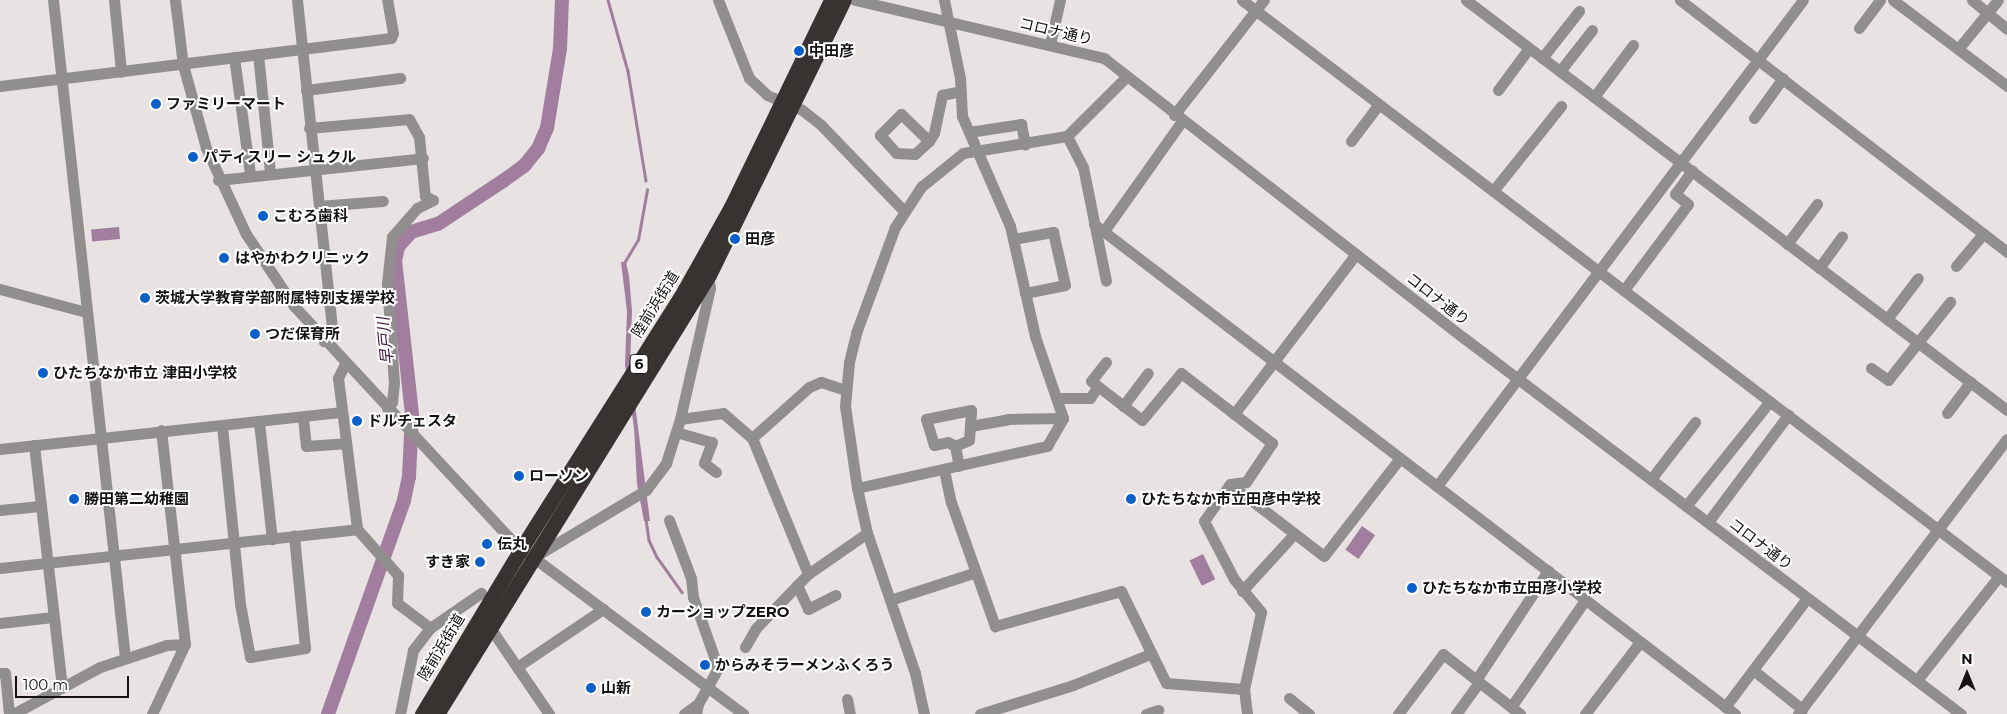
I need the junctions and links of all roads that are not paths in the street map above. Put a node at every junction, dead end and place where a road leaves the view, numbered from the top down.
1 (53, 0) edge
2 (114, 0) edge
3 (175, 0) edge
4 (297, 0) edge
5 (387, 0) edge
6 (718, 0) edge
7 (831, 0) edge
8 (844, 0) edge
9 (855, 0) edge
10 (944, 0) edge
11 (1060, 0) edge
12 (1242, 0) edge
13 (1264, 0) edge
14 (1466, 0) edge
15 (1803, 0) edge
16 (1880, 0) edge
17 (1893, 0) edge
18 (1972, 0) edge
19 (1998, 0) edge
20 (1687, 2) edge
21 (1256, 10) junction
22 (1580, 11) dead end
23 (1988, 13) junction
24 (949, 23) junction
25 (1859, 28) dead end
26 (2007, 29) edge
27 (1592, 30) dead end
28 (1050, 44) junction
29 (1633, 45) dead end
30 (1529, 48) junction
31 (302, 50) junction
32 (1958, 50) junction
33 (258, 54) junction
34 (234, 57) junction
35 (1542, 58) junction
36 (1757, 59) junction
37 (183, 65) junction
38 (1560, 71) junction
39 (122, 72) junction
40 (1126, 77) junction
41 (62, 78) junction
42 (400, 78) dead end
43 (1783, 78) junction
44 (0, 86) edge
45 (2007, 86) edge
46 (306, 90) junction
47 (1498, 90) dead end
48 (961, 91) junction
49 (1594, 97) junction
50 (787, 104) junction
51 (1379, 104) junction
52 (1561, 106) dead end
53 (1178, 118) junction
54 (1754, 118) dead end
55 (308, 128) junction
56 (969, 132) junction
57 (1067, 136) junction
58 (929, 141) dead end
59 (1351, 141) dead end
60 (1025, 145) junction
61 (976, 150) junction
62 (423, 158) junction
63 (1679, 162) junction
64 (315, 168) junction
65 (1692, 171) junction
66 (270, 172) junction
67 (250, 174) junction
68 (218, 180) junction
69 (1494, 191) junction
70 (383, 201) dead end
71 (1816, 204) dead end
72 (319, 206) junction
73 (904, 211) junction
74 (1099, 228) junction
75 (1983, 234) junction
76 (1842, 236) dead end
77 (1013, 239) junction
78 (1787, 244) junction
79 (2007, 252) edge
80 (1356, 254) junction
81 (1956, 266) dead end
82 (1819, 268) junction
83 (1597, 269) junction
84 (703, 271) junction
85 (1918, 278) dead end
86 (1106, 281) dead end
87 (0, 289) edge
88 (1624, 290) junction
89 (1025, 294) junction
90 (1950, 302) dead end
91 (86, 312) junction
92 (1887, 319) junction
93 (324, 342) junction
94 (1919, 343) junction
95 (1274, 361) junction
96 (1106, 362) dead end
97 (345, 364) junction
98 (1871, 368) dead end
99 (1148, 373) dead end
100 (1519, 378) junction
101 (1970, 382) junction
102 (1098, 386) junction
103 (845, 390) junction
104 (1057, 398) junction
105 (1770, 401) junction
106 (1123, 406) junction
107 (2007, 410) edge
108 (342, 412) junction
109 (390, 412) junction
110 (1947, 413) dead end
111 (1234, 414) junction
112 (1788, 415) junction
113 (303, 418) junction
114 (1063, 418) junction
115 (680, 419) junction
116 (259, 422) junction
117 (1695, 422) dead end
118 (222, 426) junction
119 (970, 426) junction
120 (161, 430) junction
121 (676, 432) junction
122 (100, 437) junction
123 (752, 438) junction
124 (2007, 439) edge
125 (345, 443) junction
126 (34, 445) junction
127 (955, 446) junction
128 (0, 449) edge
129 (1400, 458) junction
130 (959, 466) junction
131 (944, 470) junction
132 (716, 472) dead end
133 (1651, 479) junction
134 (1230, 484) junction
135 (1437, 486) junction
136 (857, 488) junction
137 (40, 506) junction
138 (1686, 506) junction
139 (0, 510) edge
140 (669, 520) dead end
141 (1708, 522) junction
142 (357, 529) junction
143 (1939, 530) junction
144 (868, 533) junction
145 (1294, 534) junction
146 (294, 536) junction
147 (272, 539) junction
148 (236, 541) junction
149 (173, 548) junction
150 (114, 554) junction
151 (527, 554) junction
152 (47, 562) junction
153 (0, 568) edge
154 (1548, 571) junction
155 (976, 572) junction
156 (808, 574) junction
157 (2003, 579) edge
158 (797, 585) junction
159 (1242, 591) junction
160 (481, 593) dead end
161 (836, 595) dead end
162 (1807, 598) junction
163 (890, 600) junction
164 (1585, 600) junction
165 (603, 609) junction
166 (53, 617) junction
167 (0, 623) edge
168 (489, 626) junction
169 (430, 628) junction
170 (1857, 634) junction
171 (1640, 642) junction
172 (185, 644) junction
173 (744, 647) dead end
174 (1150, 654) junction
175 (125, 657) junction
176 (517, 667) junction
177 (1753, 670) junction
178 (0, 673) edge
179 (1917, 680) junction
180 (1477, 681) junction
181 (62, 686) junction
182 (709, 688) junction
183 (1244, 689) junction
184 (847, 698) dead end
185 (1289, 698) dead end
186 (1511, 707) junction
187 (697, 709) edge
188 (1158, 710) dead end
189 (1730, 711) edge
190 (1800, 711) edge
191 (9, 714) edge
192 (13, 714) edge
193 (152, 714) edge
194 (400, 714) edge
195 (422, 714) edge
196 (437, 714) edge
197 (549, 714) edge
198 (684, 714) edge
199 (743, 714) edge
200 (850, 714) edge
201 (924, 714) edge
202 (980, 714) edge
203 (1146, 714) edge
204 (1246, 714) edge
205 (1309, 714) edge
206 (1398, 714) edge
207 (1456, 714) edge
208 (1520, 714) edge
209 (1585, 714) edge
210 (1962, 714) edge

1 - 41 street
2 - 39 street
3 - 37 street
4 - 31 street
5 - 31 street
6 - 50 street
7 - 50 highway, 陸前浜街道 / 6
8 - 50 highway, 陸前浜街道 / 6
9 - 24 street, コロナ通り
10 - 24 street
11 - 28 street
12 - 21 street
13 - 21 street
14 - 30 street
15 - 36 street
16 - 25 street
17 - 32 street
18 - 23 street
19 - 23 street
20 - 36 street
21 - 51 street
21 - 53 street
22 - 35 street
23 - 26 street
23 - 32 street
24 - 28 street, コロナ通り
24 - 48 street
27 - 38 street
28 - 40 street, コロナ通り
29 - 49 street
30 - 35 street
30 - 47 street
31 - 33 street
31 - 46 street
32 - 45 street
33 - 34 street
33 - 66 street
34 - 37 street
34 - 67 street
35 - 38 street
36 - 43 street
36 - 63 street
37 - 39 street
37 - 68 street
38 - 49 street
39 - 41 street
40 - 53 street, コロナ通り
40 - 57 street
41 - 44 street
41 - 91 street
42 - 46 street
43 - 54 street
43 - 75 street
46 - 55 street
48 - 56 street
48 - 58 street
49 - 63 street
50 - 73 street
50 - 84 highway, 陸前浜街道 / 6
51 - 59 street
51 - 69 street
52 - 69 street
53 - 74 street
53 - 80 street, コロナ通り
55 - 62 street
55 - 64 street
56 - 60 street
56 - 61 street
57 - 60 street
57 - 74 street
60 - 61 street
61 - 73 street
61 - 77 street
62 - 64 street
62 - 109 street
63 - 65 street
63 - 83 street
64 - 66 street
64 - 72 street
65 - 78 street
65 - 88 street
66 - 67 street
67 - 68 street
68 - 93 street
69 - 83 street
70 - 72 street
71 - 78 street
72 - 93 street
73 - 103 street
74 - 86 street
74 - 95 street
75 - 79 street
75 - 81 street
76 - 82 street
77 - 89 street
77 - 89 street
78 - 82 street
80 - 95 street
80 - 100 street, コロナ通り
82 - 92 street
83 - 88 street
83 - 100 street
84 - 115 street
84 - 151 highway, 陸前浜街道 / 6
85 - 92 street
87 - 91 street
88 - 105 street
89 - 104 street
90 - 94 street
91 - 122 street
92 - 94 street
93 - 97 street
94 - 98 street
94 - 101 street
95 - 111 street
95 - 129 street
96 - 102 street
97 - 108 street
97 - 109 street
99 - 106 street
100 - 133 street, コロナ通り
100 - 135 street
101 - 107 street
101 - 110 street
102 - 104 street
102 - 106 street
103 - 123 street
103 - 136 street
104 - 114 street
105 - 112 street
105 - 138 street
106 - 111 street
108 - 113 street
108 - 125 street
109 - 151 street
111 - 134 street
112 - 141 street
112 - 143 street
113 - 116 street
113 - 125 street
114 - 119 street
114 - 130 street
115 - 121 street
115 - 123 street
116 - 118 street
116 - 147 street
117 - 133 street
118 - 120 street
118 - 148 street
119 - 127 street
119 - 127 street
120 - 122 street
120 - 149 street
121 - 132 street
121 - 151 street
122 - 126 street
122 - 150 street
123 - 156 street
124 - 143 street
125 - 142 street
126 - 128 street
126 - 137 street
127 - 130 street
129 - 135 street
129 - 145 street
130 - 131 street
131 - 136 street
131 - 155 street
133 - 138 street, コロナ通り
134 - 145 street
134 - 159 street
135 - 154 street
136 - 144 street
137 - 139 street
137 - 152 street
138 - 141 street, コロナ通り
140 - 182 street
141 - 162 street, コロナ通り
142 - 146 street
142 - 169 street
143 - 157 street
143 - 170 street
144 - 156 street
144 - 163 street
145 - 159 street
146 - 147 street
146 - 148 street
147 - 148 street
148 - 149 street
149 - 150 street
149 - 172 street
150 - 152 street
150 - 175 street
151 - 165 street
151 - 168 highway, 陸前浜街道 / 6
151 - 195 highway, 陸前浜街道 / 6
152 - 153 street
152 - 166 street
154 - 164 street
154 - 180 street
155 - 163 street
155 - 174 street
156 - 158 street
157 - 179 street
158 - 161 street
158 - 173 street
159 - 183 street
160 - 169 street
162 - 170 street, コロナ通り
162 - 177 street
163 - 201 street
164 - 171 street
164 - 186 street
165 - 176 street
165 - 182 street
166 - 167 street
166 - 181 street
168 - 176 street
168 - 196 highway, 陸前浜街道 / 6
169 - 194 street
170 - 179 street, コロナ通り
170 - 190 street
171 - 189 street
171 - 209 street
172 - 175 street
172 - 193 street
174 - 183 street
174 - 202 street
175 - 181 street
176 - 197 street
177 - 189 street
177 - 190 street
178 - 191 street
179 - 210 street, コロナ通り
180 - 186 street
180 - 206 street
180 - 207 street
181 - 192 street
182 - 187 street
182 - 199 street
183 - 204 street
184 - 200 street
185 - 205 street
186 - 208 street
187 - 198 street
188 - 203 street

